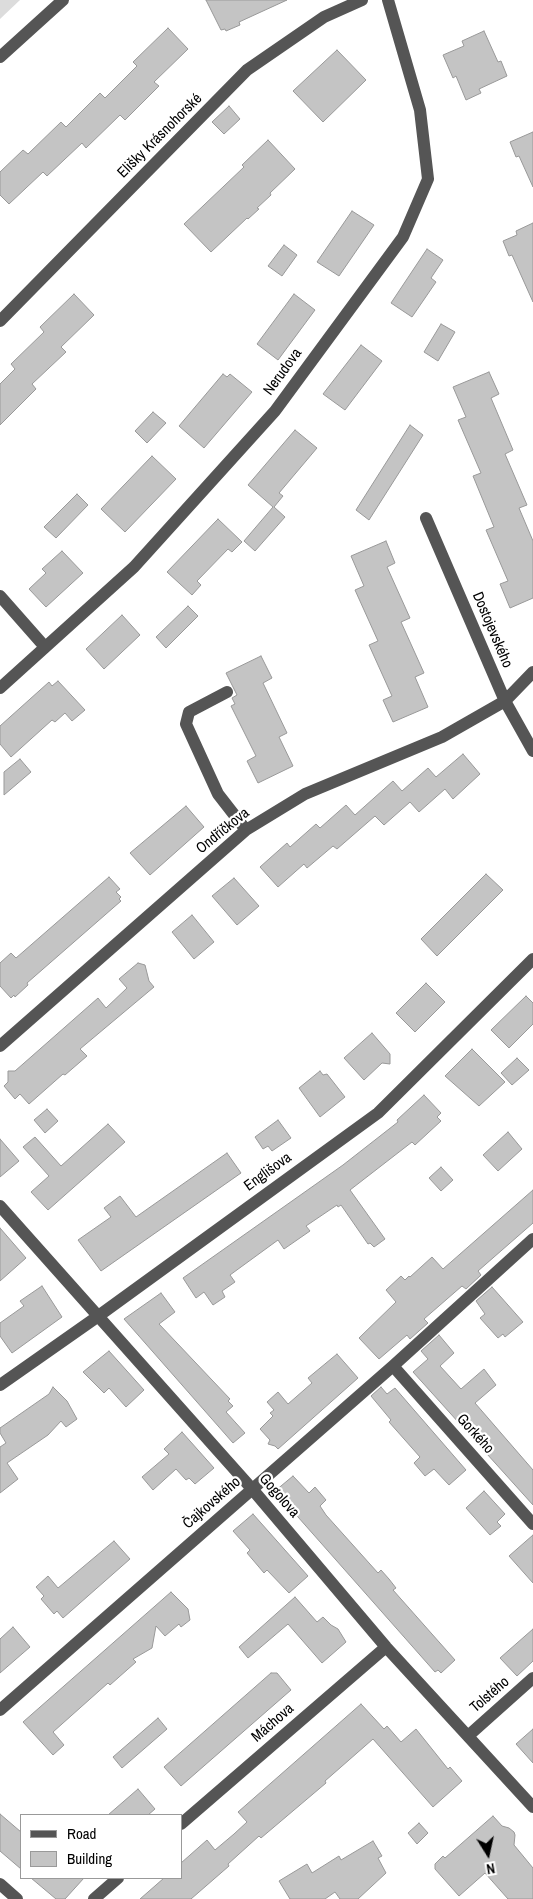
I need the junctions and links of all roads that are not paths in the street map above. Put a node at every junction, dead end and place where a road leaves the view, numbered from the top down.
1 (63, 0) edge
2 (362, 0) edge
3 (388, 0) edge
4 (0, 57) edge
5 (0, 321) edge
6 (426, 518) dead end
7 (0, 596) edge
8 (45, 647) junction
9 (533, 672) edge
10 (0, 688) edge
11 (227, 692) dead end
12 (505, 701) junction
13 (533, 752) edge
14 (246, 830) junction
15 (533, 959) edge
16 (0, 1046) edge
17 (0, 1206) edge
18 (533, 1239) edge
19 (97, 1317) junction
20 (393, 1366) junction
21 (0, 1385) edge
22 (253, 1490) junction
23 (533, 1524) edge
24 (386, 1647) junction
25 (533, 1678) edge
26 (0, 1710) edge
27 (468, 1736) junction
28 (533, 1807) edge
29 (182, 1823) edge
30 (117, 1879) edge
31 (0, 1884) edge
32 (17, 1899) edge
33 (94, 1899) edge

1 - 4 street
2 - 5 street, Elišky Krásnohorské
3 - 8 street, Nerudova
6 - 12 street, Dostojevského
7 - 8 street
8 - 10 street, Nerudova
9 - 12 street, Ondříčkova
11 - 14 street
12 - 13 street, Dostojevského
12 - 14 street, Ondříčkova
14 - 16 street, Ondříčkova
15 - 19 street, Englišova
17 - 19 street, Gogolova
18 - 20 street, Čajkovského
19 - 21 street, Englišova
19 - 22 street, Gogolova
20 - 22 street, Čajkovského
20 - 23 street, Gorkého
22 - 24 street, Gogolova
22 - 26 street, Čajkovského
24 - 27 street, Gogolova
24 - 29 street, Máchova
25 - 27 street, Tolstého
27 - 28 street, Gogolova
30 - 33 street
31 - 32 street

